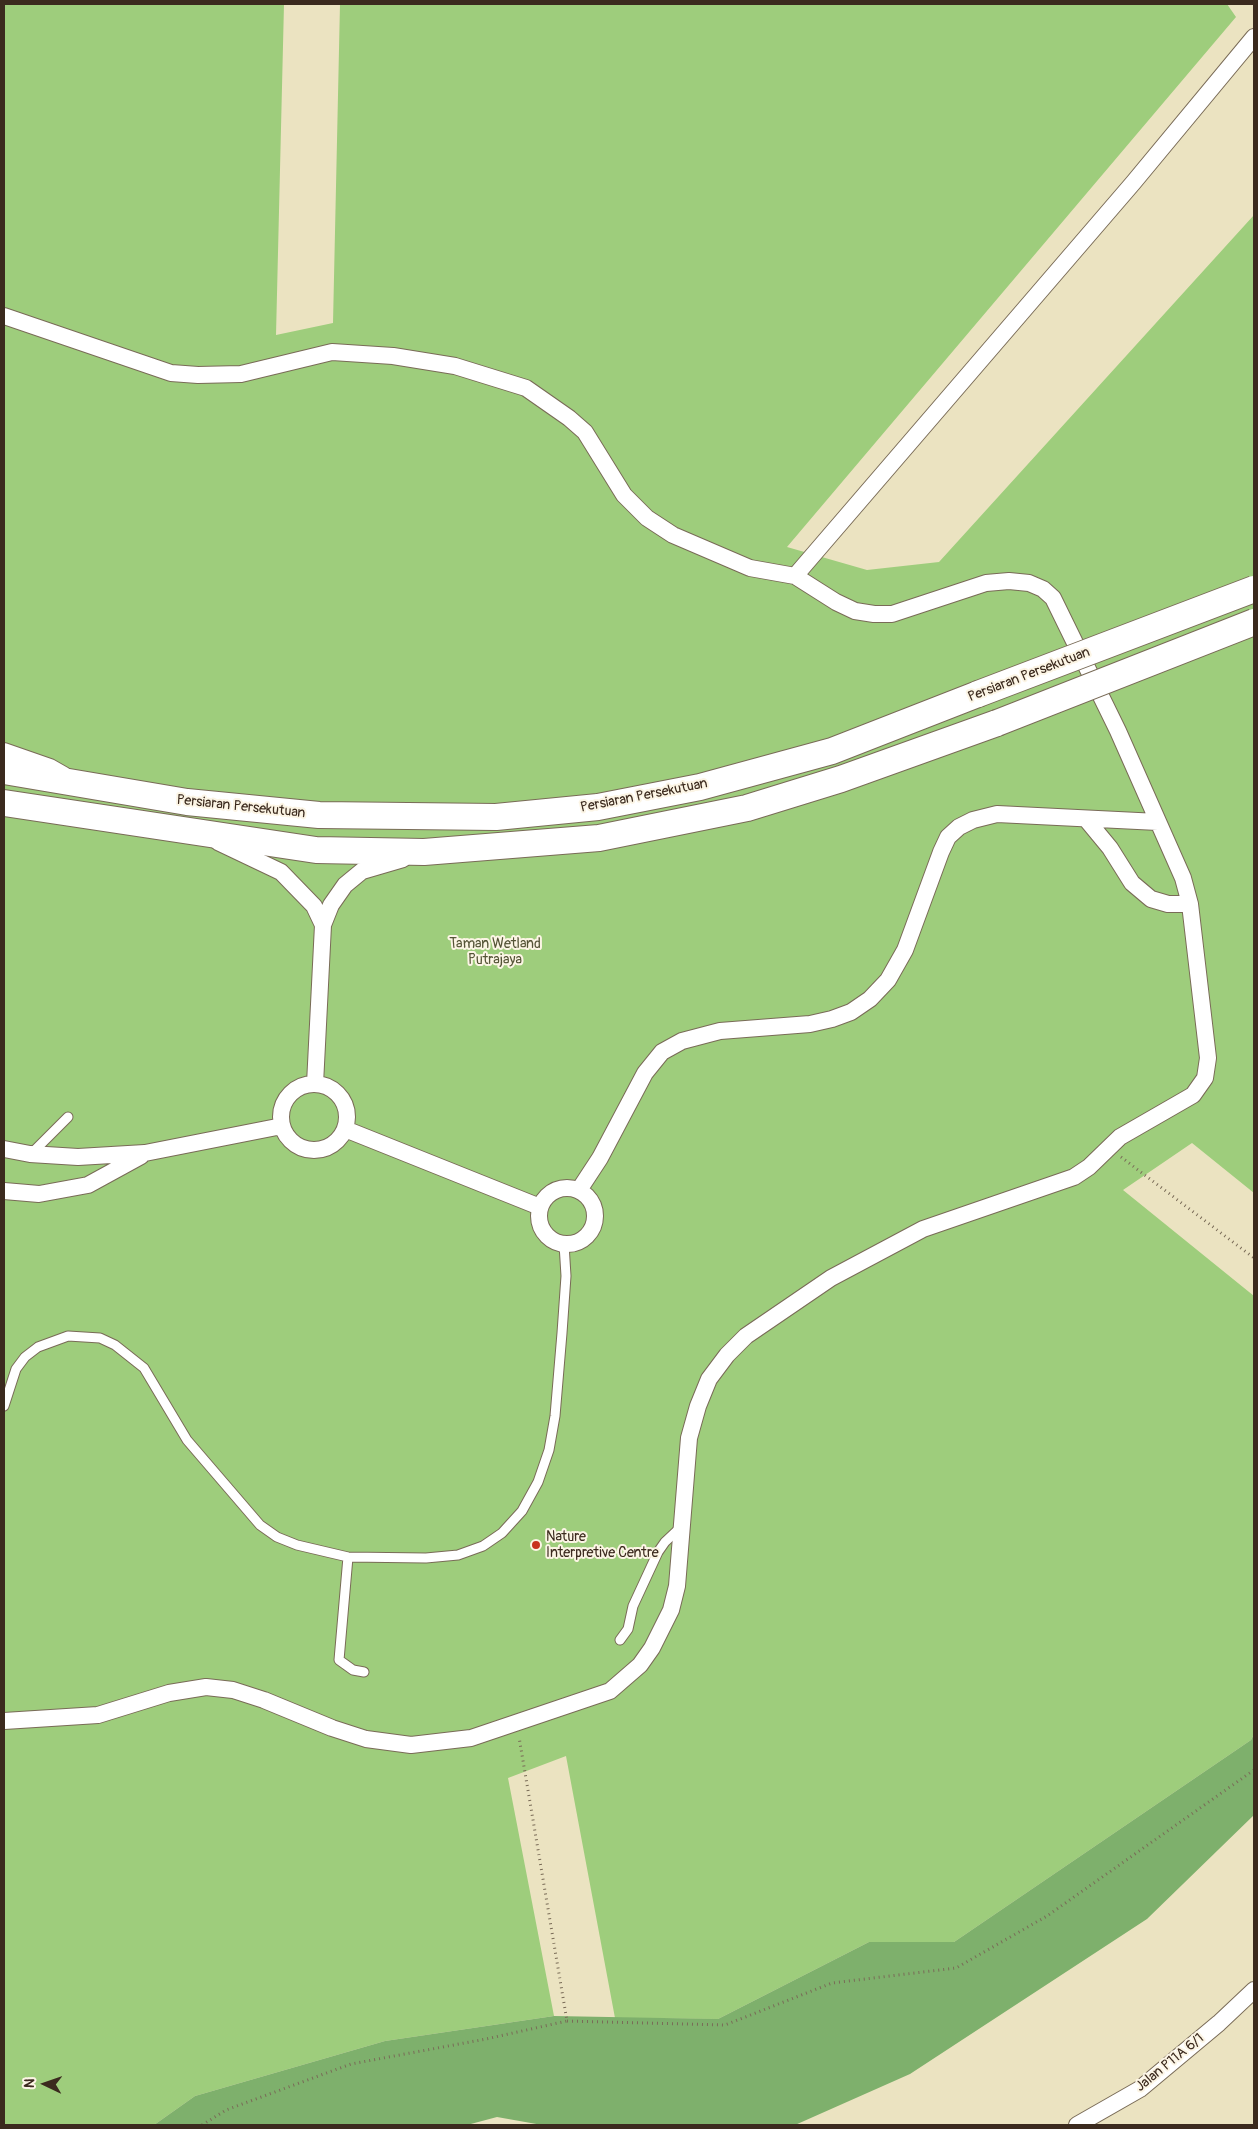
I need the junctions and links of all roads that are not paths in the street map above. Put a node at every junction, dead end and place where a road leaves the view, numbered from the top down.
1 (1254, 37) edge
2 (4, 316) edge
3 (795, 576) junction
4 (1254, 589) edge
5 (1254, 622) edge
6 (4, 751) edge
7 (4, 771) edge
8 (82, 785) junction
9 (4, 803) edge
10 (1086, 819) junction
11 (1158, 822) junction
12 (201, 833) junction
13 (424, 852) junction
14 (1190, 904) junction
15 (323, 925) junction
16 (315, 1084) junction
17 (68, 1117) dead end
18 (282, 1126) junction
19 (345, 1130) junction
20 (4, 1149) edge
21 (145, 1153) junction
22 (30, 1154) junction
23 (579, 1190) junction
24 (4, 1191) edge
25 (540, 1207) junction
26 (564, 1244) junction
27 (4, 1406) edge
28 (683, 1526) junction
29 (348, 1557) junction
30 (620, 1640) dead end
31 (364, 1672) dead end
32 (4, 1721) edge
33 (1254, 1990) edge
34 (1079, 2125) edge

1 - 3 street
2 - 3 street
3 - 11 street
4 - 8 main road, Persiaran Persekutuan, bridge
5 - 13 main road, bridge
6 - 8 street
7 - 8 main road, Persiaran Persekutuan
9 - 12 main road
10 - 11 street
10 - 14 street
10 - 23 street
11 - 14 street
12 - 13 main road
12 - 15 street
13 - 15 street
14 - 28 street
15 - 16 street
16 - 18 street
16 - 19 street
17 - 22 lane
18 - 19 street
18 - 21 street
19 - 25 street
20 - 22 street
21 - 22 street
21 - 24 street
23 - 25 street
23 - 26 street
25 - 26 street
26 - 29 lane
27 - 29 lane
28 - 30 lane
28 - 32 street
29 - 31 lane
33 - 34 street, Jalan P11A 6/1

